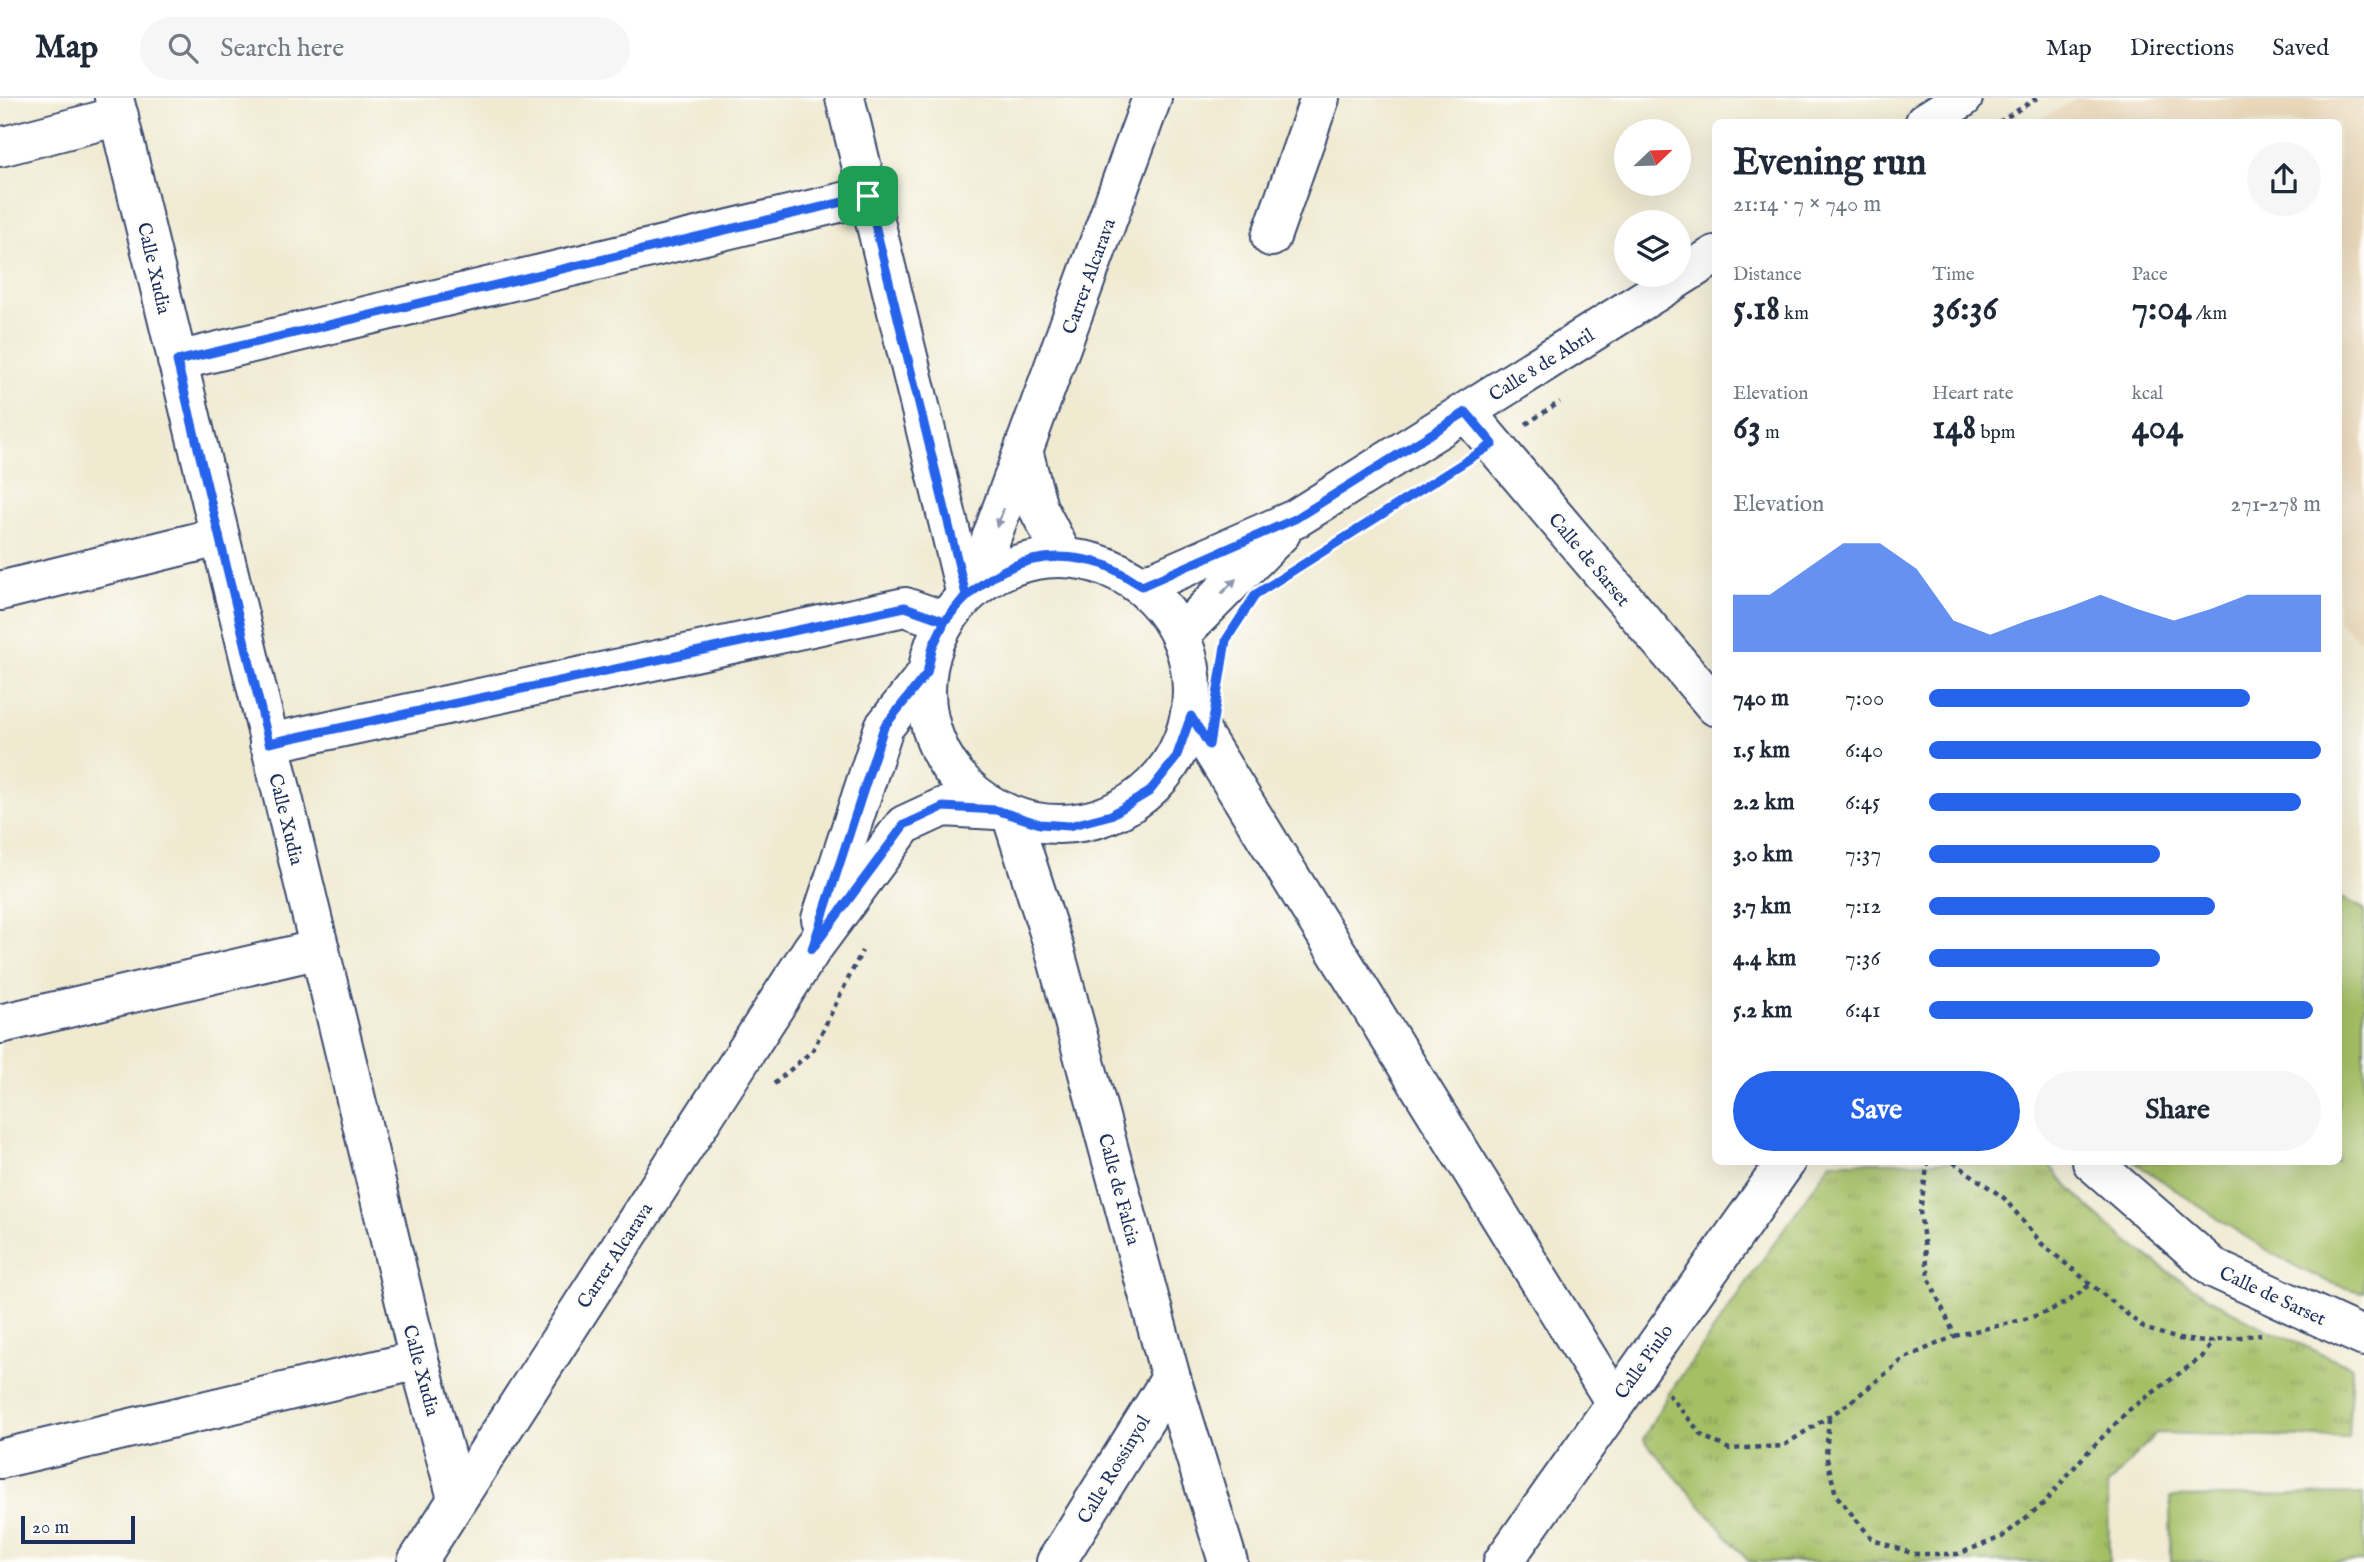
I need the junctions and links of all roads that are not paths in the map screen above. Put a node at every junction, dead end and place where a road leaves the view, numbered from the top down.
1 (845, 98) edge
2 (1152, 98) edge
3 (1320, 98) edge
4 (1964, 98) edge
5 (116, 107) edge
6 (1929, 119) edge
7 (0, 147) edge
8 (868, 196) junction
9 (1271, 237) dead end
10 (1712, 256) edge
11 (177, 361) junction
12 (1466, 412) junction
13 (1024, 454) junction
14 (1295, 519) junction
15 (218, 537) junction
16 (1064, 558) junction
17 (1142, 586) junction
18 (0, 590) edge
19 (961, 601) junction
20 (1181, 634) junction
21 (927, 673) junction
22 (1712, 702) edge
23 (1200, 730) junction
24 (269, 743) junction
25 (1004, 813) junction
26 (320, 949) junction
27 (812, 949) junction
28 (0, 1024) edge
29 (1784, 1165) edge
30 (2095, 1165) edge
31 (2364, 1337) edge
32 (419, 1360) junction
33 (1171, 1378) junction
34 (1614, 1401) junction
35 (0, 1460) edge
36 (457, 1498) junction
37 (417, 1562) edge
38 (1056, 1562) edge
39 (1228, 1562) edge
40 (1503, 1562) edge

1 - 8 street
2 - 13 street, Carrer Alcarava
3 - 9 street
4 - 6 street
5 - 7 street
5 - 11 street, Calle Xudia
8 - 11 street
8 - 19 street
10 - 12 street, Calle 8 de Abril
11 - 15 street, Calle Xudia
12 - 14 street, Calle 8 de Abril
12 - 22 street, Calle de Sarset
13 - 16 street
13 -> 19 street, Carrer Alcarava
14 - 17 street, Calle 8 de Abril
20 -> 14 street, Calle 8 de Abril
15 - 18 street
15 - 24 street, Calle Xudia
16 - 17 street
16 - 19 street
17 - 20 street
19 - 21 street, Carrer Alcarava
19 - 24 street
20 - 23 street
21 - 25 street
21 - 27 street, Carrer Alcarava
23 - 25 street, Carrer Alcarava
23 - 34 street
24 - 26 street, Calle Xudia
25 - 27 street, Carrer Alcarava
25 - 33 street, Calle de Falcia
26 - 28 street
26 - 32 street, Calle Xudia
27 - 36 street, Carrer Alcarava
29 - 34 street, Calle Piulo
30 - 31 street, Calle de Sarset
32 - 35 street
32 - 36 street, Calle Xudia
33 - 38 street, Calle Rossinyol
33 - 39 street, Calle de Falcia
34 - 40 street, Calle Piulo
36 - 37 street, Carrer Alcarava

